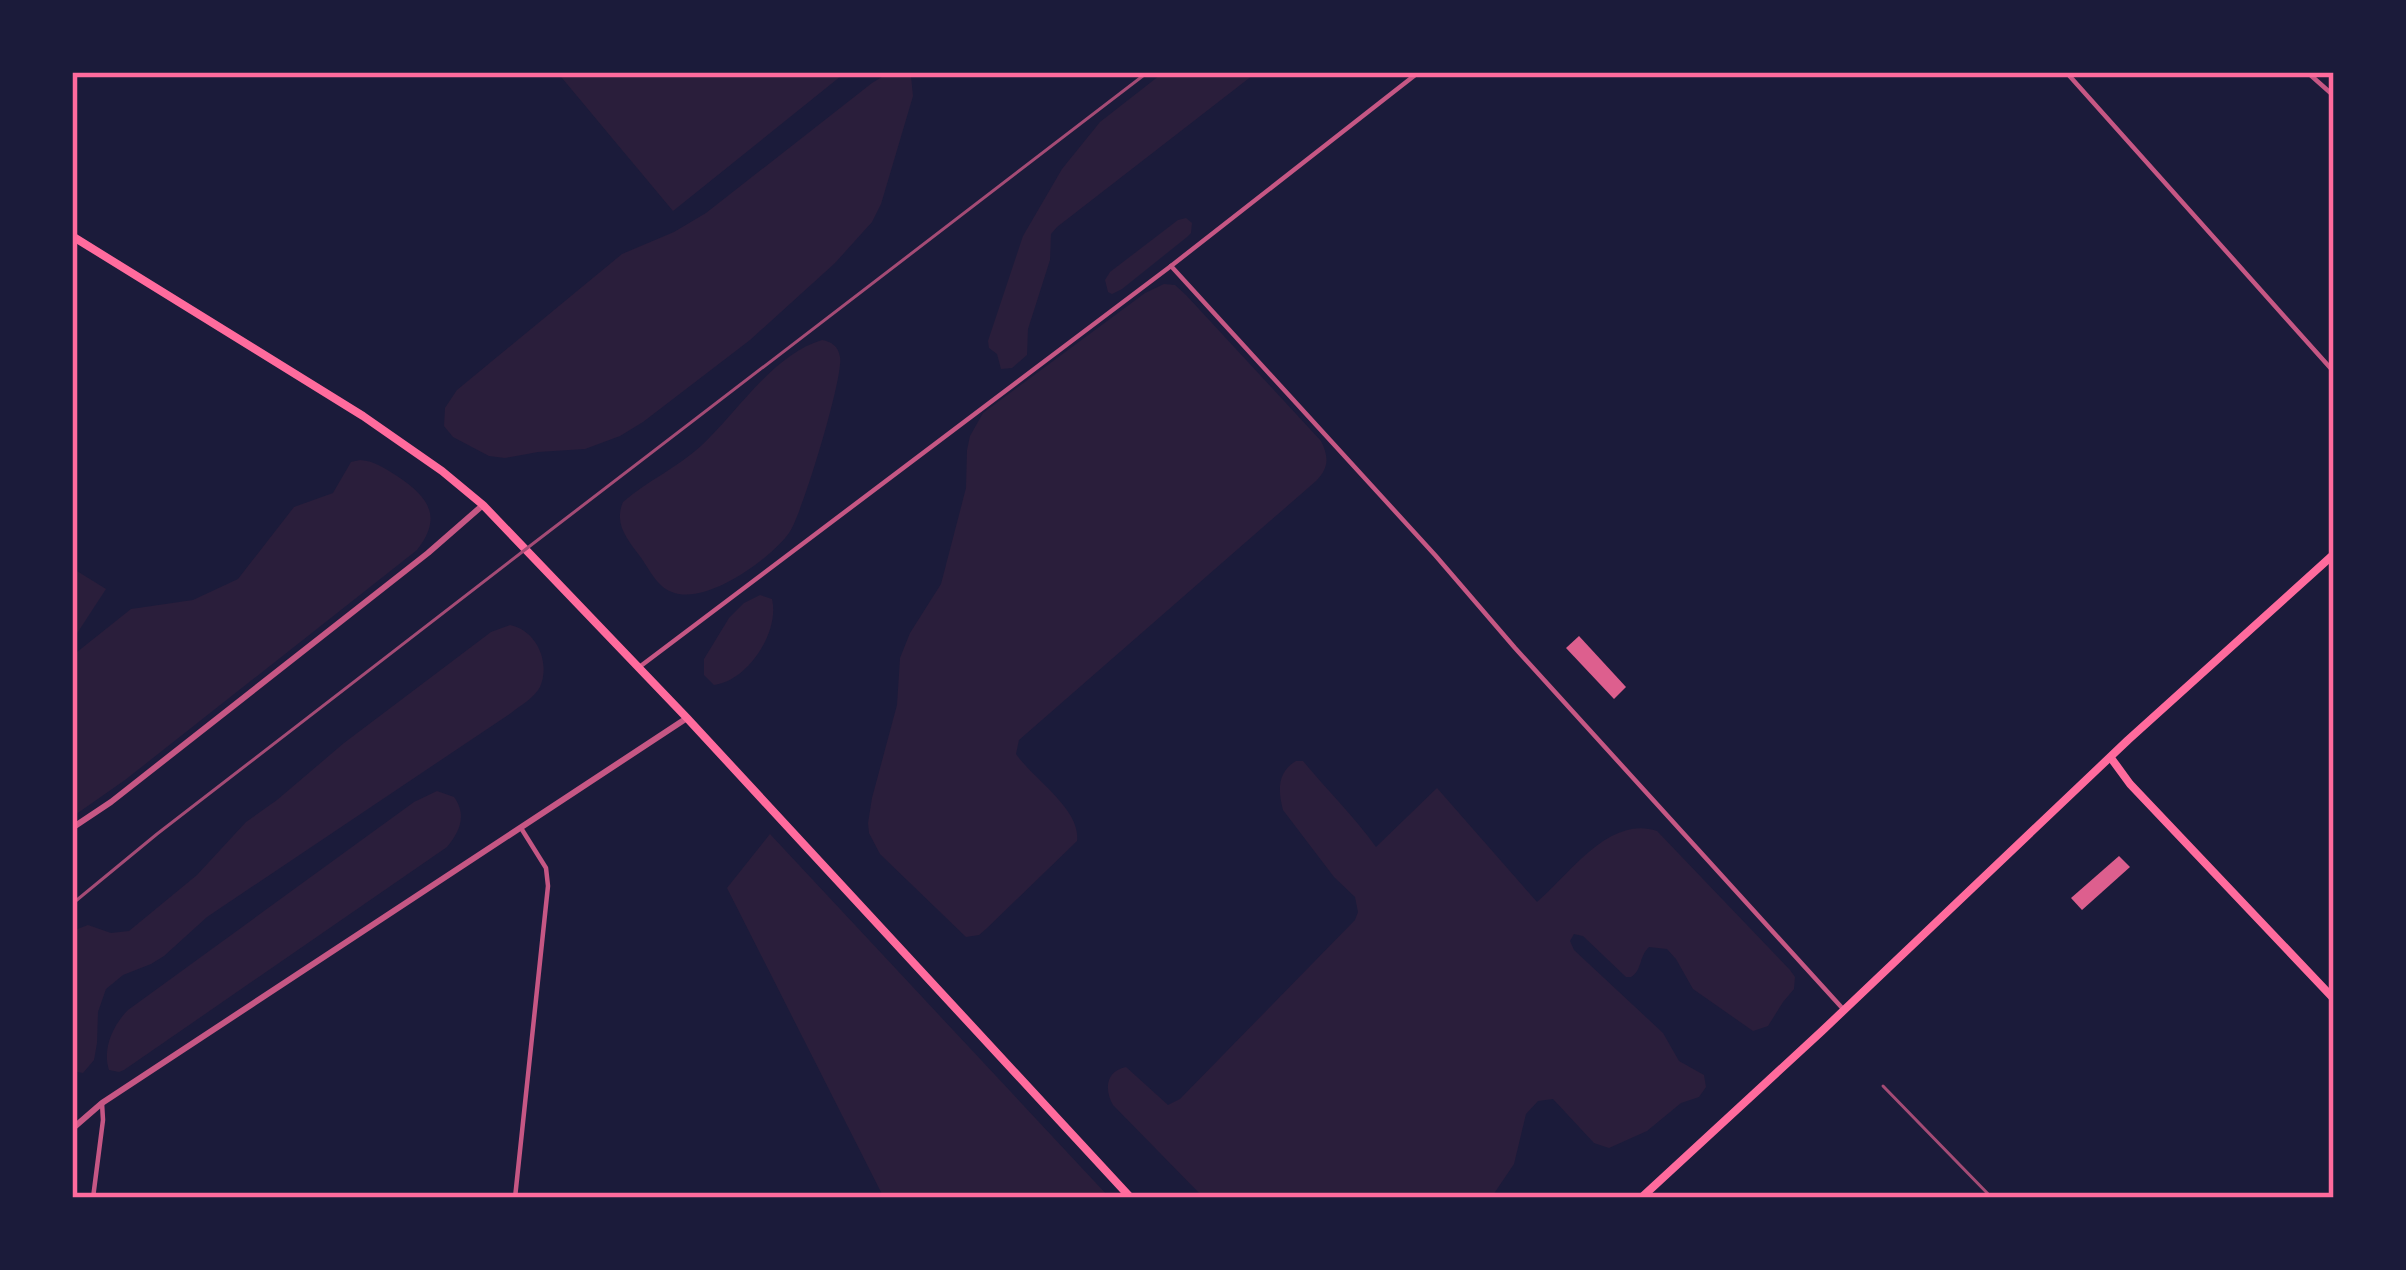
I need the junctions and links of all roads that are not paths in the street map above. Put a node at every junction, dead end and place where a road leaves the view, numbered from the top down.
1 (1419, 72) edge
2 (2066, 72) edge
3 (2307, 72) edge
4 (2334, 97) edge
5 (72, 236) edge
6 (1171, 266) junction
7 (2334, 372) edge
8 (482, 505) junction
9 (2334, 554) edge
10 (638, 668) junction
11 (687, 718) junction
12 (2111, 758) junction
13 (72, 828) edge
14 (521, 828) junction
15 (2334, 999) edge
16 (1844, 1010) junction
17 (102, 1103) junction
18 (72, 1129) edge
19 (94, 1198) edge
20 (515, 1198) edge
21 (1131, 1198) edge
22 (1641, 1198) edge

1 - 6 street
2 - 7 street
3 - 4 street
5 - 8 main road
6 - 10 street
6 - 16 street
8 - 10 main road
8 - 13 street
9 - 12 main road
10 - 11 main road
11 - 14 street
11 - 21 main road
12 - 15 main road
12 - 16 main road
14 - 17 street
14 - 20 street
16 - 22 main road
17 - 18 street
17 - 19 street

